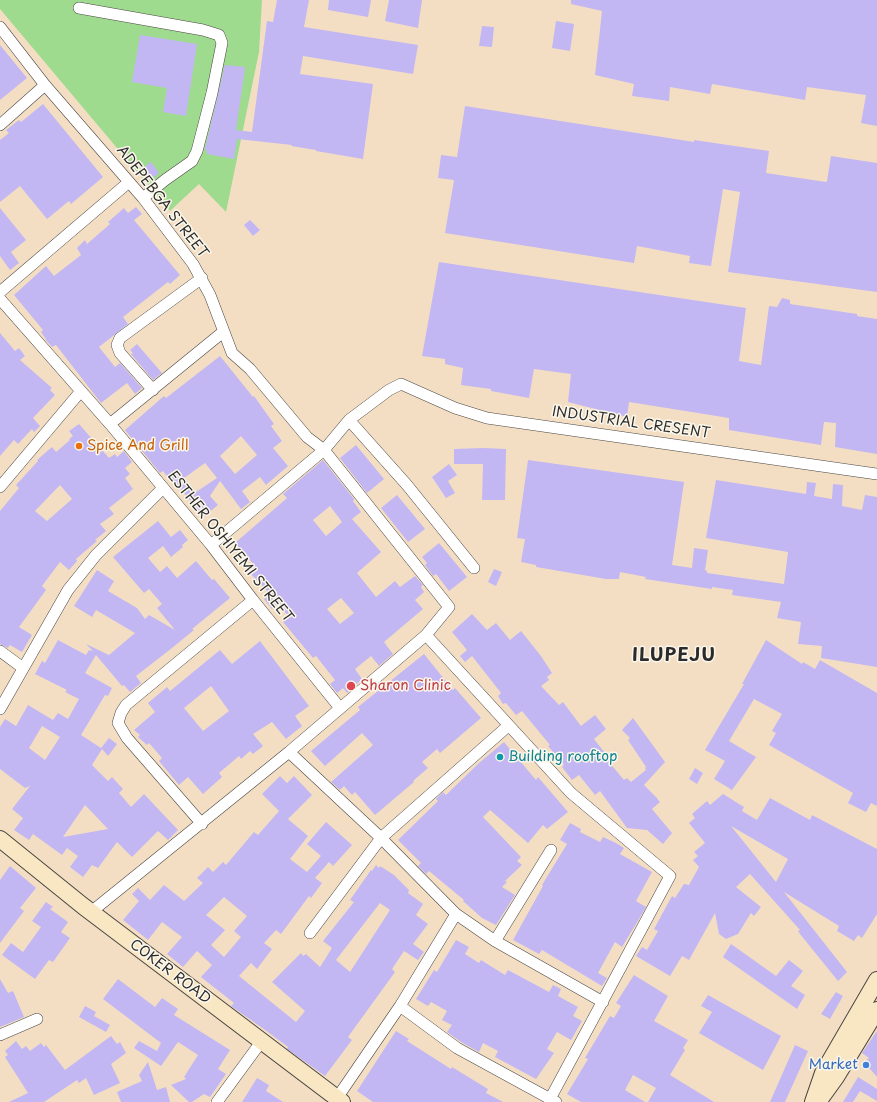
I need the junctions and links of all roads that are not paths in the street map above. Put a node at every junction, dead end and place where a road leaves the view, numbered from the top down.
1 (79, 8) dead end
2 (0, 27) edge
3 (45, 84) junction
4 (0, 125) edge
5 (129, 182) junction
6 (143, 198) junction
7 (202, 278) junction
8 (0, 292) edge
9 (0, 299) edge
10 (223, 332) junction
11 (153, 390) junction
12 (81, 391) junction
13 (349, 420) junction
14 (110, 424) junction
15 (327, 447) junction
16 (877, 474) edge
17 (0, 487) edge
18 (163, 488) junction
19 (211, 545) junction
20 (474, 568) dead end
21 (253, 600) junction
22 (426, 635) junction
23 (0, 651) edge
24 (23, 668) junction
25 (340, 708) junction
26 (0, 709) edge
27 (508, 726) junction
28 (290, 752) junction
29 (202, 824) junction
30 (381, 838) junction
31 (0, 839) edge
32 (551, 850) dead end
33 (91, 912) junction
34 (456, 914) junction
35 (310, 933) dead end
36 (495, 941) junction
37 (877, 981) edge
38 (603, 1002) junction
39 (400, 1006) junction
40 (877, 1010) edge
41 (37, 1019) dead end
42 (0, 1035) edge
43 (261, 1042) junction
44 (339, 1100) edge
45 (553, 1100) edge
46 (217, 1102) edge
47 (813, 1102) edge
48 (818, 1102) edge

1 - 6 street
2 - 3 street, ADEPEBGA STREET
3 - 4 street
3 - 5 street, ADEPEBGA STREET
5 - 6 street, ADEPEBGA STREET
5 - 8 street
6 - 7 street, ADEPEBGA STREET
7 - 10 street, ADEPEBGA STREET
7 - 11 street
9 - 12 street, ESTHER OSHIYEMI STREET
10 - 11 street
10 - 15 street, ADEPEBGA STREET
11 - 14 street
12 - 14 street, ESTHER OSHIYEMI STREET
12 - 17 street
13 - 15 street
13 - 16 street, INDUSTRIAL CRESENT
13 - 20 street
14 - 18 street, ESTHER OSHIYEMI STREET
15 - 19 street
15 - 22 street, ADEPEBGA STREET
18 - 19 street, ESTHER OSHIYEMI STREET
18 - 24 street
19 - 21 street, ESTHER OSHIYEMI STREET
21 - 25 street, ESTHER OSHIYEMI STREET
21 - 29 street
22 - 25 street
22 - 27 street
23 - 24 street
24 - 26 street
25 - 28 street
27 - 30 street
27 - 38 street
28 - 29 street
28 - 30 street
29 - 33 street
30 - 34 street
30 - 35 street
31 - 33 main road, COKER ROAD
32 - 36 street
33 - 43 main road, COKER ROAD
34 - 36 street
34 - 39 street
36 - 38 street
37 - 47 main road
38 - 45 street
39 - 44 street
39 - 45 street
40 - 48 main road
41 - 42 street
43 - 44 main road, COKER ROAD
43 - 46 street

